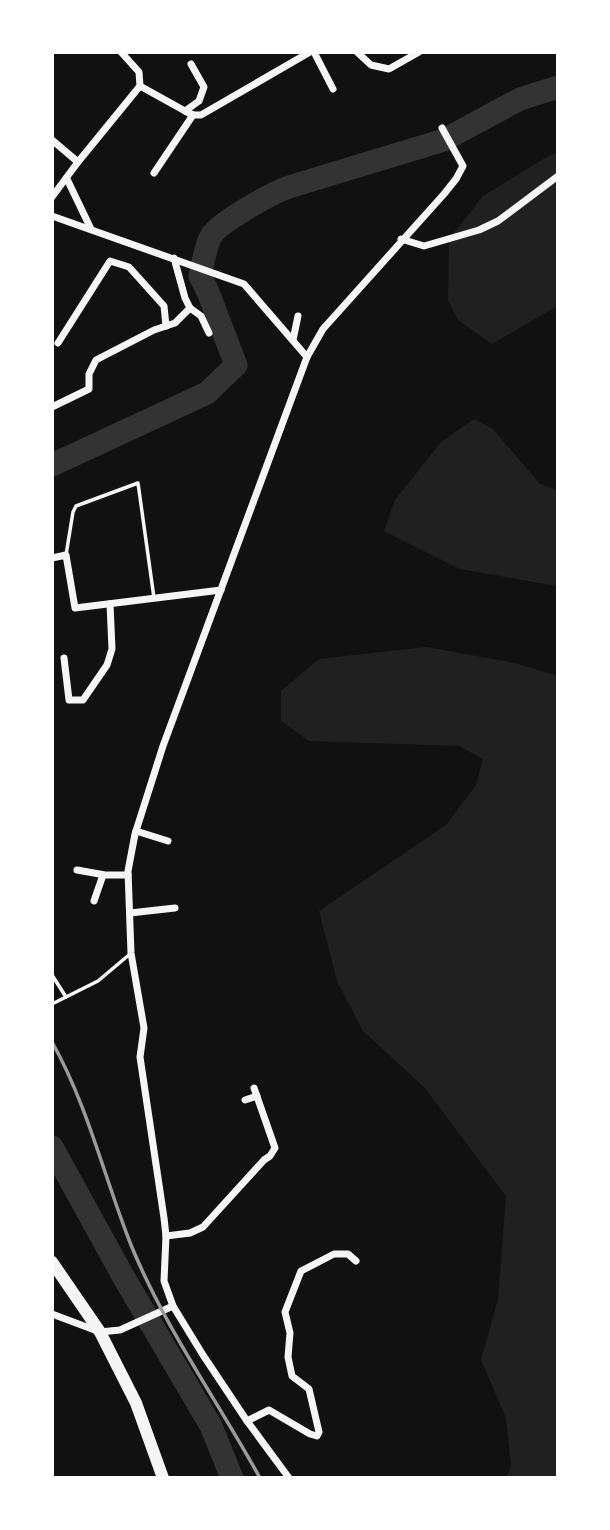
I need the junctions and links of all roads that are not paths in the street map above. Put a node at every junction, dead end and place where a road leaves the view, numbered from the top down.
1 (121, 52) edge
2 (290, 52) edge
3 (312, 52) edge
4 (357, 52) edge
5 (419, 52) edge
6 (295, 61) junction
7 (191, 64) dead end
8 (140, 86) junction
9 (333, 89) dead end
10 (189, 113) junction
11 (442, 128) dead end
12 (52, 140) edge
13 (78, 162) junction
14 (154, 173) dead end
15 (558, 176) edge
16 (66, 179) junction
17 (52, 197) edge
18 (52, 216) edge
19 (91, 229) junction
20 (401, 239) junction
21 (174, 258) junction
22 (190, 308) junction
23 (298, 316) dead end
24 (166, 326) junction
25 (209, 333) dead end
26 (293, 340) junction
27 (58, 342) dead end
28 (307, 356) junction
29 (52, 407) edge
30 (66, 555) junction
31 (52, 558) edge
32 (221, 590) junction
33 (154, 598) junction
34 (110, 604) junction
35 (64, 658) dead end
36 (136, 831) junction
37 (168, 841) dead end
38 (76, 870) dead end
39 (103, 874) junction
40 (128, 875) junction
41 (167, 898) dead end
42 (94, 901) dead end
43 (130, 913) junction
44 (131, 953) junction
45 (52, 975) edge
46 (66, 997) junction
47 (52, 1004) edge
48 (245, 1100) dead end
49 (166, 1236) junction
50 (356, 1261) dead end
51 (52, 1262) edge
52 (173, 1306) junction
53 (52, 1314) edge
54 (100, 1332) junction
55 (247, 1421) junction
56 (163, 1478) edge
57 (289, 1478) edge

1 - 8 street
2 - 6 street
3 - 6 street
3 - 9 street
4 - 5 street
6 - 10 street
7 - 10 street
8 - 10 street
8 - 13 street
10 - 14 street
11 - 20 street
12 - 13 street
13 - 16 street
15 - 20 street
16 - 17 street
16 - 19 street
18 - 19 street
19 - 21 street
20 - 28 street
21 - 22 street
21 - 26 street
22 - 24 street
22 - 25 street
23 - 26 street
24 - 27 street
24 - 29 street
26 - 28 street
28 - 32 street
30 - 31 street
30 - 33 lane
30 - 34 street
32 - 33 street
32 - 36 street
33 - 34 street
34 - 35 street
36 - 37 street
36 - 40 street
38 - 39 street
39 - 40 street
39 - 42 street
40 - 43 street
41 - 43 street
43 - 44 street
44 - 46 lane
44 - 49 street
45 - 46 lane
46 - 47 lane
48 - 49 street
49 - 52 street
50 - 55 street
51 - 54 highway
52 - 54 street
52 - 55 street
53 - 54 street
54 - 56 highway
55 - 57 street

